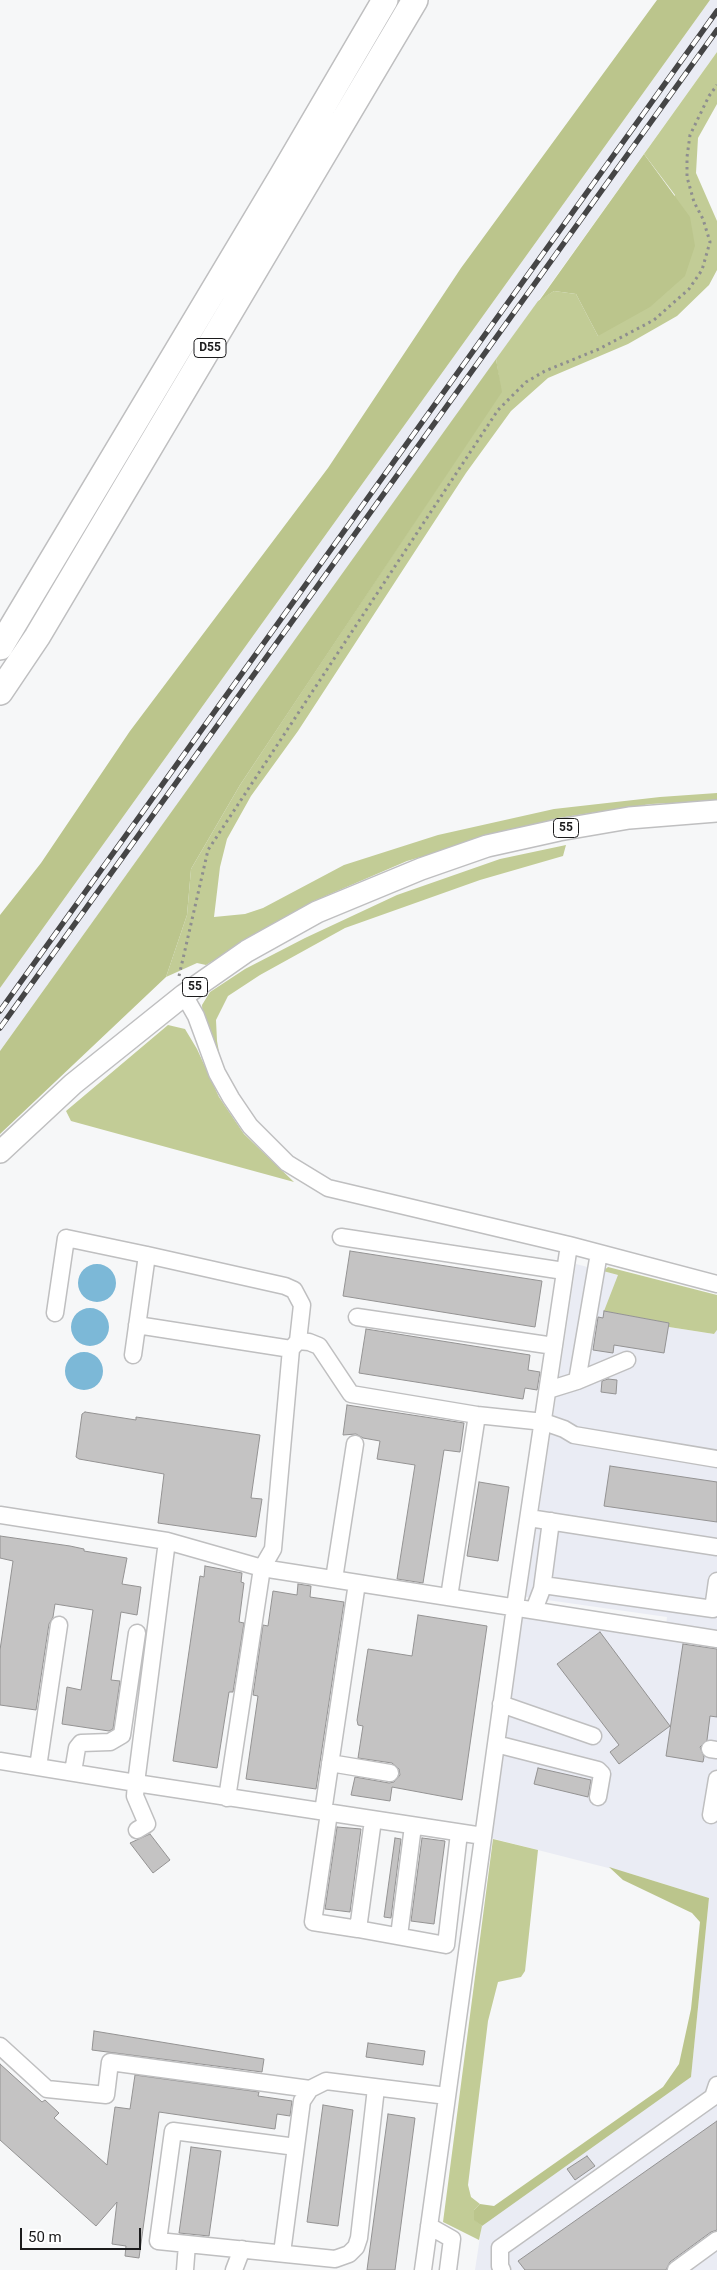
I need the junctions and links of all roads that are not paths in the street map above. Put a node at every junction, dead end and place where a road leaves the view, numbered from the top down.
1 (385, 0) edge
2 (415, 0) edge
3 (0, 646) edge
4 (0, 692) edge
5 (717, 811) edge
6 (184, 995) junction
7 (0, 1152) edge
8 (341, 1237) dead end
9 (569, 1245) junction
10 (599, 1253) junction
11 (147, 1255) junction
12 (564, 1271) junction
13 (717, 1284) edge
14 (55, 1312) dead end
15 (357, 1317) dead end
16 (137, 1325) junction
17 (295, 1345) junction
18 (554, 1346) junction
19 (133, 1355) dead end
20 (627, 1360) dead end
21 (577, 1381) junction
22 (548, 1390) junction
23 (477, 1415) junction
24 (544, 1422) junction
25 (355, 1444) dead end
26 (717, 1459) edge
27 (0, 1515) edge
28 (529, 1518) junction
29 (552, 1521) junction
30 (167, 1540) junction
31 (717, 1547) edge
32 (262, 1568) junction
33 (334, 1579) junction
34 (717, 1581) edge
35 (357, 1583) junction
36 (543, 1585) junction
37 (448, 1597) junction
38 (515, 1607) junction
39 (534, 1610) junction
40 (59, 1624) dead end
41 (137, 1633) dead end
42 (717, 1639) edge
43 (501, 1704) junction
44 (593, 1736) dead end
45 (496, 1744) junction
46 (0, 1761) edge
47 (330, 1763) junction
48 (38, 1767) junction
49 (73, 1772) junction
50 (390, 1773) dead end
51 (717, 1779) edge
52 (136, 1783) junction
53 (228, 1798) junction
54 (598, 1798) dead end
55 (326, 1813) junction
56 (712, 1815) dead end
57 (373, 1820) junction
58 (413, 1826) junction
59 (137, 1830) dead end
60 (459, 1833) junction
61 (483, 1836) junction
62 (358, 1929) junction
63 (398, 1936) junction
64 (0, 2046) edge
65 (717, 2086) edge
66 (376, 2088) junction
67 (310, 2089) junction
68 (447, 2096) junction
69 (296, 2147) junction
70 (429, 2226) junction
71 (717, 2240) edge
72 (187, 2244) junction
73 (242, 2249) junction
74 (282, 2254) junction
75 (185, 2270) edge
76 (234, 2270) edge
77 (423, 2270) edge
78 (448, 2270) edge
79 (502, 2270) edge
80 (676, 2270) edge

1 - 3 highway, D55
2 - 4 highway, D55
5 - 6 main road, 55
6 - 7 main road, 55
6 - 9 lane
8 - 12 lane
9 - 10 lane
9 - 12 lane
10 - 13 lane
10 - 21 lane
11 - 14 lane
11 - 16 lane
11 - 17 lane
12 - 18 lane
15 - 18 lane
16 - 17 lane
16 - 19 lane
17 - 23 lane
17 - 32 lane
18 - 22 lane
20 - 21 lane
21 - 22 lane
22 - 24 lane
23 - 24 lane
23 - 37 lane
24 - 26 lane
24 - 28 lane
25 - 33 lane
27 - 30 lane
28 - 29 lane
28 - 38 lane
29 - 31 lane
29 - 36 lane
30 - 32 lane
30 - 52 lane
32 - 33 lane
32 - 53 lane
33 - 35 lane
34 - 36 lane
35 - 37 lane
35 - 47 lane
36 - 39 lane
37 - 38 lane
38 - 39 lane
38 - 43 lane
39 - 42 lane
40 - 48 lane
41 - 49 lane
43 - 44 lane
43 - 45 lane
45 - 54 lane
45 - 61 lane
46 - 48 lane
47 - 50 lane
47 - 55 lane
48 - 49 lane
49 - 52 lane
51 - 56 lane
52 - 53 lane
52 - 59 lane
53 - 55 lane
55 - 57 lane
55 - 62 lane
57 - 58 lane
57 - 62 lane
58 - 60 lane
58 - 63 lane
60 - 61 lane
60 - 63 lane
61 - 68 lane
62 - 63 lane
64 - 67 lane
65 - 79 lane
66 - 67 lane
66 - 68 lane
66 - 74 lane
67 - 69 lane
68 - 70 lane
69 - 72 lane
69 - 74 lane
70 - 77 lane
70 - 78 lane
71 - 80 lane
72 - 73 lane
72 - 75 lane
73 - 74 lane
73 - 76 lane

